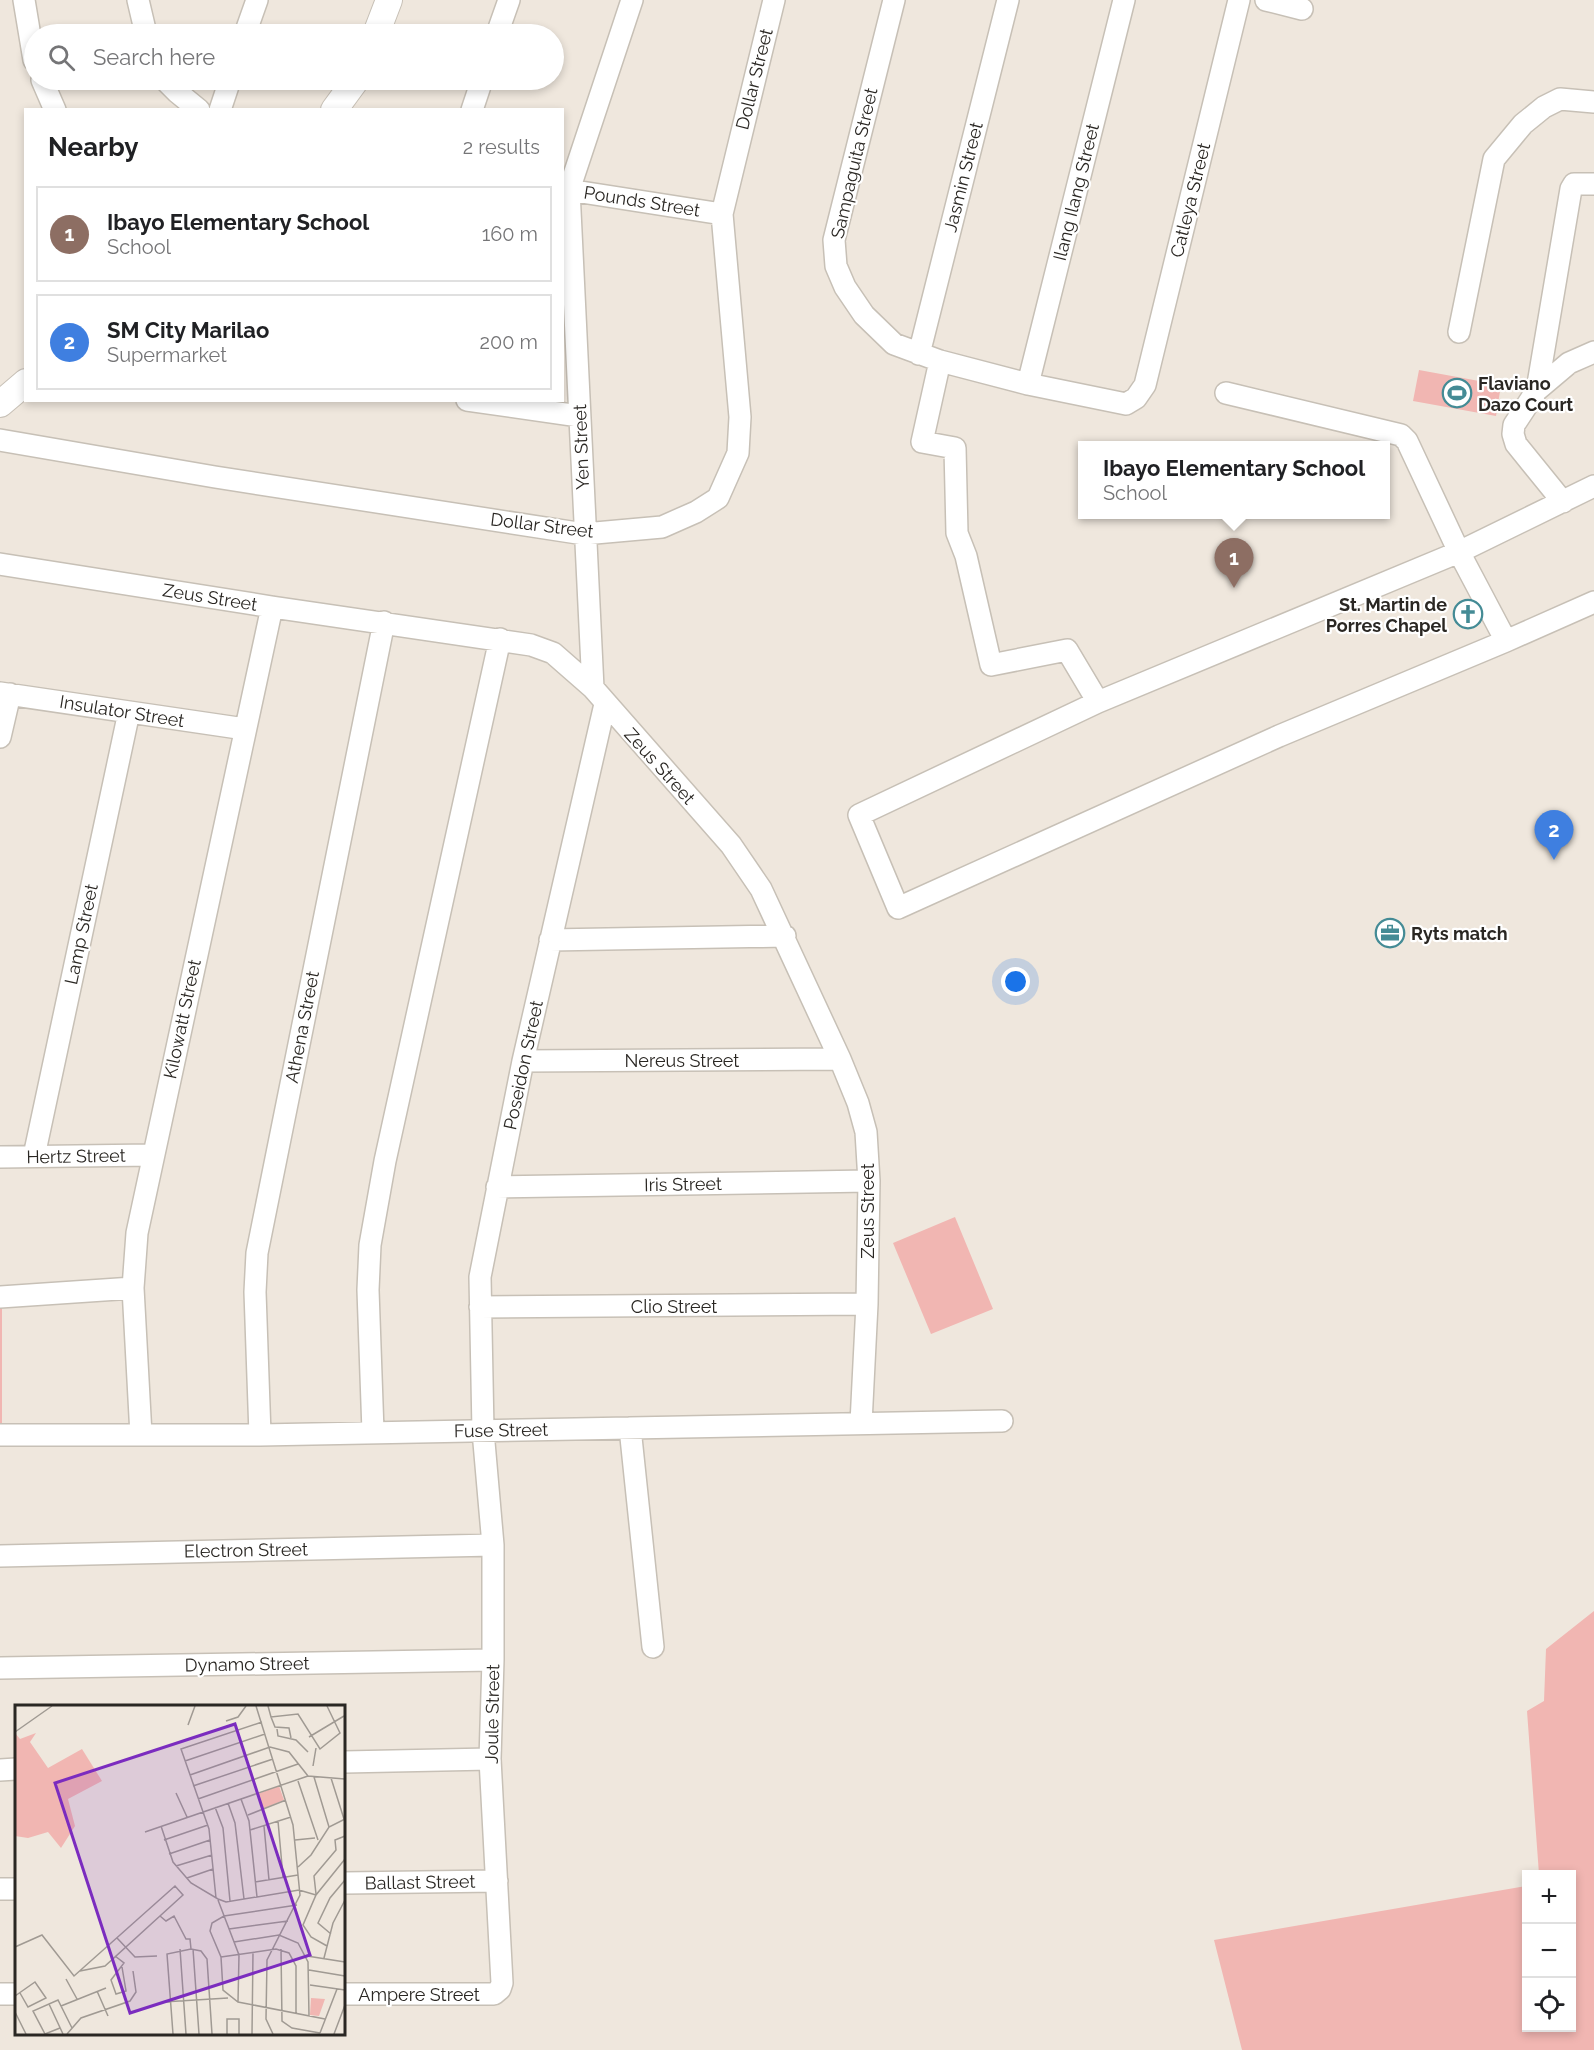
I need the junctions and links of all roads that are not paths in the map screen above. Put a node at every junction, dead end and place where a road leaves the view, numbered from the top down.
1 (138, 0) edge
2 (257, 0) edge
3 (389, 0) edge
4 (509, 0) edge
5 (632, 0) edge
6 (774, 0) edge
7 (894, 0) edge
8 (1008, 0) edge
9 (1124, 0) edge
10 (1239, 0) edge
11 (1266, 0) edge
12 (22, 1) edge
13 (1302, 9) dead end
14 (27, 24) edge
15 (144, 24) edge
16 (249, 24) edge
17 (380, 24) edge
18 (501, 24) edge
19 (46, 90) edge
20 (175, 90) edge
21 (227, 90) edge
22 (349, 90) edge
23 (479, 90) edge
24 (1594, 102) edge
25 (54, 108) edge
26 (197, 108) edge
27 (221, 108) edge
28 (335, 108) edge
29 (473, 108) edge
30 (1594, 184) edge
31 (566, 189) edge
32 (722, 214) junction
33 (568, 303) edge
34 (1459, 332) dead end
35 (1594, 352) edge
36 (919, 354) junction
37 (940, 361) junction
38 (24, 384) edge
39 (1028, 384) junction
40 (1537, 390) junction
41 (1226, 393) dead end
42 (1136, 398) joint
43 (481, 402) edge
44 (0, 404) edge
45 (579, 416) junction
46 (0, 440) edge
47 (1594, 486) edge
48 (1563, 502) junction
49 (584, 534) junction
50 (1459, 552) junction
51 (0, 564) edge
52 (1594, 602) edge
53 (272, 607) junction
54 (384, 622) junction
55 (500, 639) junction
56 (1506, 641) junction
57 (5, 693) edge
58 (599, 696) junction
59 (1098, 702) junction
60 (129, 712) junction
61 (245, 729) junction
62 (0, 737) edge
63 (784, 936) junction
64 (550, 940) junction
65 (840, 1059) junction
66 (523, 1061) junction
67 (152, 1155) junction
68 (34, 1156) junction
69 (0, 1157) edge
70 (869, 1181) junction
71 (497, 1187) junction
72 (133, 1288) junction
73 (0, 1297) edge
74 (867, 1304) junction
75 (480, 1307) junction
76 (1002, 1420) dead end
77 (861, 1423) junction
78 (630, 1428) junction
79 (483, 1431) junction
80 (373, 1432) junction
81 (0, 1435) edge
82 (141, 1435) junction
83 (260, 1435) junction
84 (493, 1545) junction
85 (0, 1556) edge
86 (653, 1647) dead end
87 (493, 1660) junction
88 (0, 1668) edge
89 (490, 1759) junction
90 (345, 1762) edge
91 (15, 1769) edge
92 (0, 1770) edge
93 (497, 1881) junction
94 (345, 1883) edge
95 (345, 1994) edge
96 (494, 1994) joint

1 - 15 street
2 - 16 street
3 - 17 street
4 - 18 street
5 - 31 street, Yen Street
6 - 32 street, Dollar Street
7 - 36 street, Sampaguita Street
8 - 36 street, Jasmin Street
9 - 39 street, Ilang Ilang Street
10 - 42 street, Catleya Street
11 - 13 street
12 - 14 street
19 - 25 street
20 - 26 street
21 - 27 street
22 - 28 street
23 - 29 street
24 - 34 street
30 - 40 street
31 - 32 street, Pounds Street
31 - 33 street, Yen Street
32 - 49 street, Dollar Street
33 - 45 street, Yen Street
35 - 40 street
36 - 37 street, Sampaguita Street
37 - 39 street, Sampaguita Street
37 - 59 street
38 - 44 street
39 - 42 street, Sampaguita Street
40 - 48 street
41 - 50 street
43 - 45 street
45 - 49 street, Yen Street
46 - 49 street, Dollar Street
47 - 48 street
48 - 50 street
49 - 58 street, Yen Street
50 - 56 street
50 - 59 street
51 - 53 street, Zeus Street
52 - 56 street
53 - 54 street, Zeus Street
53 - 61 street, Kilowatt Street
54 - 55 street, Zeus Street
54 - 83 street, Athena Street
55 - 58 street, Zeus Street
55 - 80 street
56 - 59 street
57 - 60 street, Insulator Street
57 - 62 street
58 - 63 street, Zeus Street
58 - 64 street, Poseidon Street
60 - 61 street, Insulator Street
60 - 68 street, Lamp Street
61 - 67 street, Kilowatt Street
63 - 64 street
63 - 65 street, Zeus Street
64 - 66 street, Poseidon Street
65 - 66 street, Nereus Street
65 - 70 street, Zeus Street
66 - 71 street, Poseidon Street
67 - 68 street, Hertz Street
67 - 72 street, Kilowatt Street
68 - 69 street, Hertz Street
70 - 71 street, Iris Street
70 - 74 street, Zeus Street
71 - 75 street, Poseidon Street
72 - 73 street
72 - 82 street, Kilowatt Street
74 - 75 street, Clio Street
74 - 77 street, Zeus Street
75 - 79 street, Poseidon Street
76 - 77 street, Fuse Street
77 - 78 street, Fuse Street
78 - 79 street, Fuse Street
78 - 86 street
79 - 80 street, Fuse Street
79 - 84 street, Joule Street
80 - 83 street, Fuse Street
81 - 82 street, Fuse Street
82 - 83 street, Fuse Street
84 - 85 street, Electron Street
84 - 87 street, Joule Street
87 - 88 street, Dynamo Street
87 - 89 street, Joule Street
89 - 90 street
89 - 93 street, Joule Street
91 - 92 street
93 - 94 street, Ballast Street
93 - 96 street, Joule Street
95 - 96 street, Ampere Street

